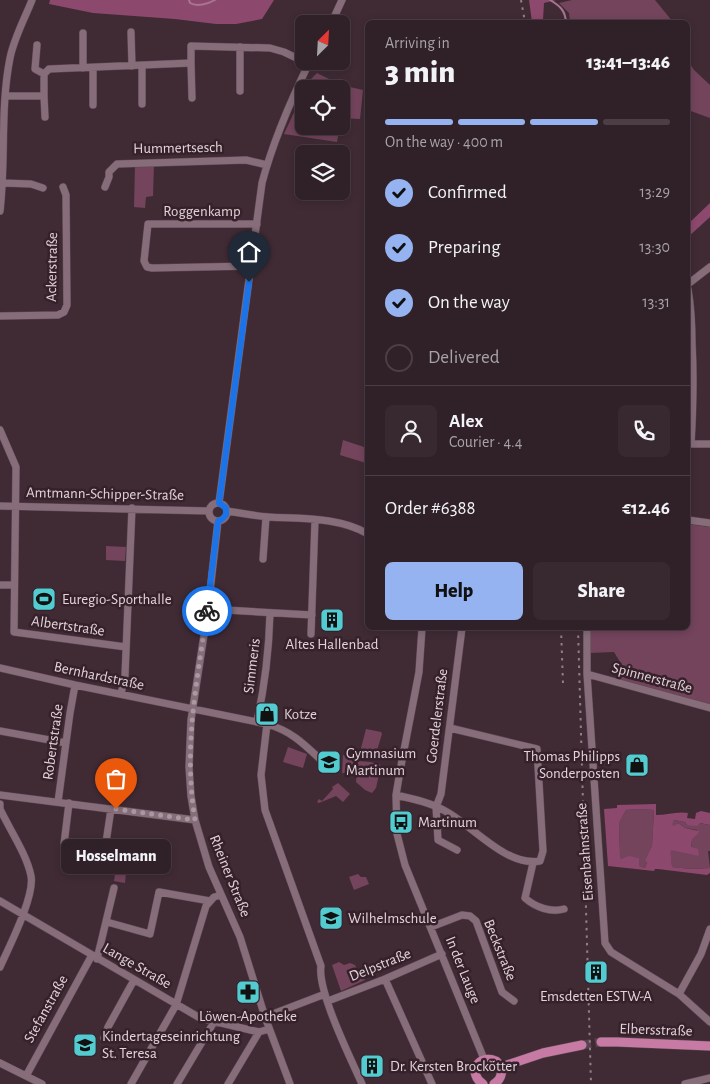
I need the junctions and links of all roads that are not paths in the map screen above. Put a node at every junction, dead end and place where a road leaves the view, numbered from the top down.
1 (32, 0) edge
2 (342, 0) edge
3 (335, 15) edge
4 (131, 32) dead end
5 (83, 33) dead end
6 (37, 45) dead end
7 (240, 47) junction
8 (295, 57) edge
9 (191, 63) junction
10 (132, 66) junction
11 (142, 66) junction
12 (83, 68) junction
13 (92, 68) junction
14 (307, 70) edge
15 (44, 74) junction
16 (240, 91) dead end
17 (6, 96) junction
18 (44, 96) junction
19 (192, 98) dead end
20 (142, 104) dead end
21 (93, 105) dead end
22 (45, 117) dead end
23 (266, 166) junction
24 (3, 183) junction
25 (63, 187) dead end
26 (105, 187) dead end
27 (43, 188) dead end
28 (0, 211) edge
29 (256, 224) junction
30 (252, 266) junction
31 (710, 267) edge
32 (690, 282) edge
33 (690, 300) edge
34 (0, 316) edge
35 (0, 430) edge
36 (690, 436) edge
37 (690, 444) edge
38 (710, 444) edge
39 (219, 503) junction
40 (0, 506) edge
41 (15, 506) junction
42 (132, 508) junction
43 (209, 511) junction
44 (227, 511) junction
45 (266, 516) junction
46 (315, 520) junction
47 (690, 520) edge
48 (218, 521) junction
49 (710, 523) edge
50 (365, 533) edge
51 (263, 559) dead end
52 (0, 585) edge
53 (14, 585) junction
54 (208, 609) junction
55 (270, 613) junction
56 (312, 615) junction
57 (422, 630) edge
58 (462, 630) edge
59 (587, 630) edge
60 (311, 634) dead end
61 (126, 648) junction
62 (0, 668) edge
63 (587, 674) junction
64 (75, 685) junction
65 (121, 694) junction
66 (710, 708) edge
67 (193, 710) junction
68 (257, 721) junction
69 (267, 724) junction
70 (450, 728) junction
71 (0, 731) edge
72 (66, 744) junction
73 (321, 760) dead end
74 (0, 795) edge
75 (396, 795) junction
76 (58, 802) junction
77 (69, 803) junction
78 (0, 804) edge
79 (436, 807) junction
80 (111, 809) junction
81 (195, 820) junction
82 (457, 850) dead end
83 (88, 858) dead end
84 (109, 860) dead end
85 (533, 862) junction
86 (114, 888) dead end
87 (221, 895) junction
88 (210, 901) junction
89 (0, 902) edge
90 (564, 909) dead end
91 (22, 914) junction
92 (107, 922) junction
93 (431, 927) junction
94 (710, 928) edge
95 (442, 954) junction
96 (94, 957) junction
97 (0, 967) edge
98 (385, 979) junction
99 (134, 980) junction
100 (679, 994) junction
101 (327, 997) junction
102 (514, 1001) dead end
103 (176, 1004) junction
104 (265, 1017) junction
105 (214, 1022) junction
106 (710, 1022) edge
107 (269, 1029) junction
108 (259, 1032) junction
109 (104, 1038) dead end
110 (601, 1042) tunnel mouth
111 (582, 1045) tunnel mouth
112 (710, 1046) edge
113 (484, 1059) junction
114 (0, 1063) edge
115 (501, 1067) junction
116 (26, 1076) junction
117 (710, 1078) edge
118 (478, 1083) edge
119 (42, 1084) edge
120 (131, 1084) edge
121 (177, 1084) edge
122 (228, 1084) edge
123 (290, 1084) edge
124 (362, 1084) edge
125 (432, 1084) edge
126 (494, 1084) edge
127 (685, 1084) edge

1 - 17 street
2 - 3 street
4 - 10 street
5 - 12 street
6 - 15 street
7 - 8 street
7 - 9 street
7 - 16 street
9 - 11 street
9 - 19 street
10 - 11 street
10 - 13 street
11 - 20 street
12 - 13 street
12 - 15 street
13 - 21 street
14 - 23 street
15 - 18 street
17 - 18 street
17 - 24 street
18 - 22 street
23 - 26 street, Hummertsesch
23 - 29 street
24 - 27 street
24 - 28 street
25 - 34 street, Ackerstraße
29 - 30 street
29 - 30 street, Roggenkamp
30 - 39 street
31 - 32 street
33 - 36 street
35 - 41 street, Albertstraße
37 - 38 street
39 - 43 street
39 - 44 street
40 - 41 street, Amtmann-Schipper-Straße
41 - 42 street, Amtmann-Schipper-Straße
41 - 53 street, Albertstraße
42 - 43 street, Amtmann-Schipper-Straße
42 - 61 street
43 - 48 street
44 - 45 street
44 - 48 street
45 - 46 street
45 - 51 street
46 - 50 street
46 - 56 street
47 - 49 street
48 - 54 street, Rheiner Straße
52 - 53 street
53 - 61 street, Albertstraße
54 - 55 street
54 - 67 street, Rheiner Straße
55 - 56 street
55 - 68 street, Simmeris
56 - 60 street
57 - 75 street, In der Lauge
58 - 70 street, Goerdelerstraße
59 - 63 street, Eisenbahnstraße
61 - 65 street
62 - 64 street, Bernhardstraße
63 - 66 street, Spinnerstraße
63 - 100 street, Eisenbahnstraße
64 - 65 street, Bernhardstraße
64 - 72 street, Robertstraße
65 - 67 street, Bernhardstraße
67 - 68 street, Bernhardstraße
67 - 81 street, Rheiner Straße
68 - 69 street, Bernhardstraße
69 - 73 street, Bernhardstraße
69 - 101 street
70 - 79 street, Goerdelerstraße
70 - 85 street
71 - 72 street
72 - 76 street, Robertstraße
74 - 76 street
75 - 79 street
75 - 93 street, In der Lauge
76 - 77 street
77 - 80 street
77 - 83 street
78 - 91 street
79 - 82 street, Goerdelerstraße
79 - 85 street
80 - 81 street
80 - 84 street
81 - 87 street, Rheiner Straße
85 - 90 street
86 - 92 street, Stefanstraße
87 - 88 street
87 - 104 street, Rheiner Straße
88 - 92 street
88 - 103 street
89 - 91 street, Lange Straße
91 - 96 street, Lange Straße
91 - 97 street
92 - 96 street, Stefanstraße
93 - 95 street, In der Lauge
93 - 102 street, Beckstraße
94 - 100 street
95 - 98 street, Delpstraße
95 - 113 street, In der Lauge
96 - 99 street, Lange Straße
96 - 116 street, Stefanstraße
98 - 101 street, Delpstraße
98 - 125 street
99 - 103 street, Lange Straße
99 - 109 street
100 - 106 street, Eisenbahnstraße
101 - 104 street, Delpstraße
101 - 124 street
103 - 105 street, Lange Straße
103 - 120 street
104 - 107 street, Rheiner Straße
105 - 108 street, Lange Straße
105 - 121 street
107 - 108 street, Lange Straße
107 - 123 street, Rheiner Straße
108 - 122 street
110 - 112 main road, Elbersstraße
111 - 115 main road
113 - 115 main road
113 - 118 main road
114 - 116 street
115 - 126 main road
116 - 119 street
117 - 127 street

